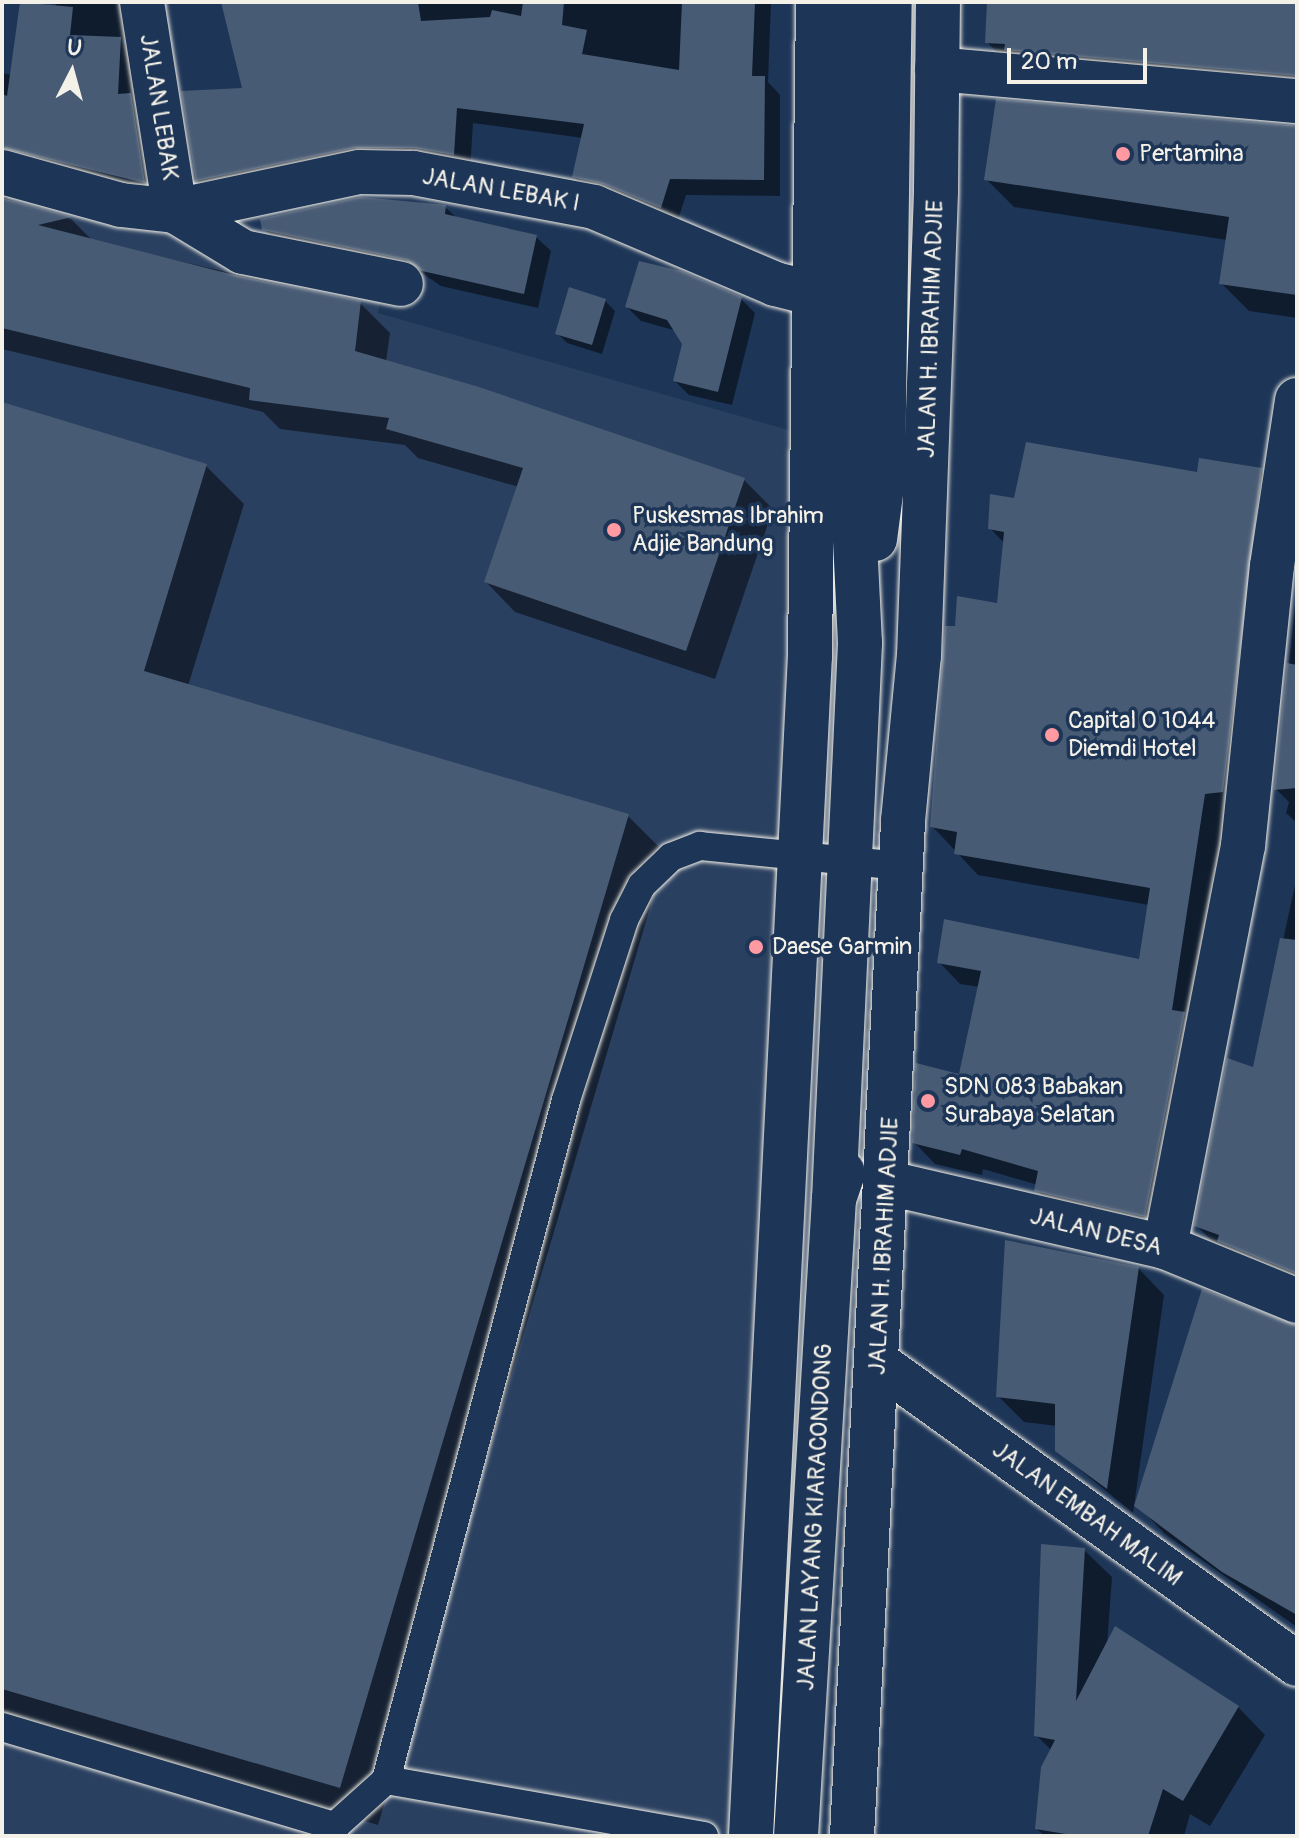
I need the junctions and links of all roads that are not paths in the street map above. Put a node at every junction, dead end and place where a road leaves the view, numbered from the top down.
1 (142, 2) edge
2 (818, 2) edge
3 (857, 2) edge
4 (890, 2) edge
5 (938, 2) edge
6 (937, 69) junction
7 (1297, 101) edge
8 (2, 172) edge
9 (175, 211) junction
10 (401, 284) dead end
11 (815, 294) junction
12 (1297, 400) edge
13 (867, 479) junction
14 (810, 656) junction
15 (919, 656) junction
16 (799, 856) junction
17 (851, 862) junction
18 (902, 866) junction
19 (789, 1009) junction
20 (892, 1024) junction
21 (888, 1183) junction
22 (833, 1219) junction
23 (1165, 1247) junction
24 (1297, 1301) edge
25 (878, 1363) junction
26 (1297, 1664) edge
27 (2, 1727) edge
28 (386, 1780) junction
29 (334, 1831) edge
30 (704, 1836) edge
31 (751, 1836) edge
32 (796, 1836) edge
33 (852, 1836) edge

1 - 9 main road, JALAN LEBAK
2 - 11 main road, JALAN H. IBRAHIM ADJIE
3 - 13 main road, JALAN H. IBRAHIM ADJIE
4 - 13 main road, JALAN H. IBRAHIM ADJIE
5 - 6 main road, JALAN H. IBRAHIM ADJIE
6 - 7 main road
6 - 15 main road, JALAN H. IBRAHIM ADJIE
8 - 9 main road
9 - 10 main road
9 - 11 main road, JALAN LEBAK I
11 - 14 main road, JALAN H. IBRAHIM ADJIE
12 - 23 main road
13 - 14 main road, JALAN H. IBRAHIM ADJIE
13 - 15 main road, JALAN H. IBRAHIM ADJIE
13 - 17 main road, JALAN H. IBRAHIM ADJIE
14 - 16 main road, JALAN H. IBRAHIM ADJIE
15 - 18 main road, JALAN H. IBRAHIM ADJIE
16 - 17 lane
16 - 19 main road, JALAN H. IBRAHIM ADJIE
16 - 28 lane
17 - 18 lane
17 - 22 main road, JALAN H. IBRAHIM ADJIE
18 - 20 main road, JALAN H. IBRAHIM ADJIE
19 - 22 main road, JALAN LAYANG KIARACONDONG
19 - 31 main road, JALAN H. IBRAHIM ADJIE
20 - 21 main road, JALAN H. IBRAHIM ADJIE
20 - 22 main road, JALAN LAYANG KIARACONDONG
21 - 23 main road, JALAN DESA
21 - 25 main road, JALAN H. IBRAHIM ADJIE
22 - 32 main road, JALAN LAYANG KIARACONDONG
23 - 24 main road, JALAN DESA
25 - 26 main road, JALAN EMBAH MALIM
25 - 33 main road, JALAN H. IBRAHIM ADJIE
27 - 29 lane
28 - 29 lane
28 - 30 lane

